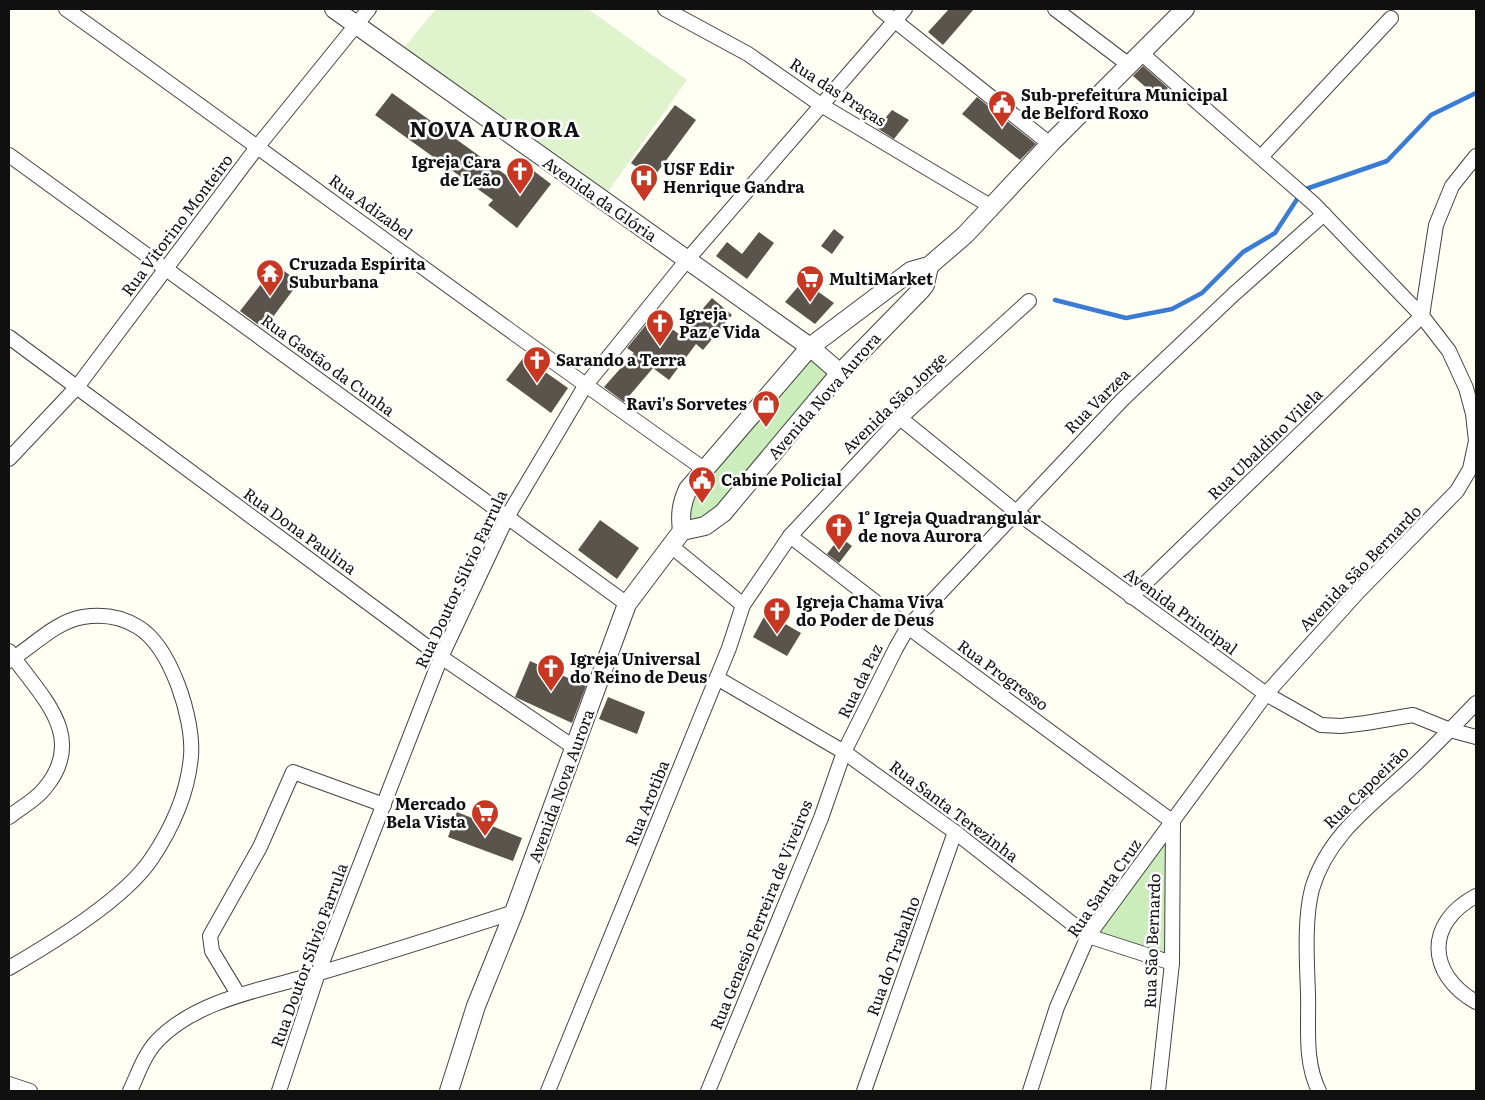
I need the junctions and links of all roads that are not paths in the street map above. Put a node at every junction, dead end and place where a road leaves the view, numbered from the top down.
1 (66, 9) edge
2 (334, 9) edge
3 (369, 9) edge
4 (665, 9) edge
5 (880, 9) edge
6 (905, 9) edge
7 (1055, 9) edge
8 (1185, 9) edge
9 (1391, 18) dead end
10 (896, 20) junction
11 (356, 25) junction
12 (1135, 59) junction
13 (821, 105) junction
14 (1050, 144) junction
15 (258, 146) junction
16 (9, 154) edge
17 (1476, 156) edge
18 (1261, 157) junction
19 (992, 206) junction
20 (1319, 209) junction
21 (686, 260) junction
22 (928, 266) junction
23 (166, 269) junction
24 (1028, 301) dead end
25 (1422, 316) junction
26 (9, 337) edge
27 (810, 347) junction
28 (840, 373) junction
29 (584, 386) junction
30 (77, 387) junction
31 (900, 418) junction
32 (9, 460) edge
33 (704, 470) junction
34 (1015, 511) junction
35 (506, 517) junction
36 (682, 531) junction
37 (790, 536) junction
38 (671, 546) junction
39 (1131, 597) junction
40 (627, 604) junction
41 (743, 605) junction
42 (908, 627) junction
43 (10, 656) edge
44 (441, 657) junction
45 (717, 678) junction
46 (1266, 694) junction
47 (1476, 704) edge
48 (1450, 730) junction
49 (1476, 737) edge
50 (574, 748) junction
51 (844, 752) junction
52 (384, 804) junction
53 (9, 817) edge
54 (1173, 822) junction
55 (956, 832) junction
56 (1476, 896) edge
57 (514, 912) junction
58 (1088, 936) junction
59 (1172, 963) junction
60 (9, 968) edge
61 (318, 973) junction
62 (238, 994) junction
63 (1476, 1002) edge
64 (9, 1084) edge
65 (30, 1091) edge
66 (130, 1091) edge
67 (279, 1091) edge
68 (449, 1091) edge
69 (548, 1091) edge
70 (708, 1091) edge
71 (864, 1091) edge
72 (1030, 1091) edge
73 (1158, 1091) edge
74 (1319, 1091) edge

1 - 15 street, Rua Adizabel
2 - 11 street, Avenida da Glória
3 - 11 street, Rua Vitorino Monteiro
4 - 13 street, Rua das Praças
5 - 10 street
6 - 10 street, Rua Doutor Sílvio Farrula
7 - 12 street, Avenida São Bernardo
8 - 12 street, Avenida Nova Aurora
9 - 18 street
10 - 13 street, Rua Doutor Sílvio Farrula
10 - 14 street
11 - 15 street, Rua Vitorino Monteiro
11 - 21 street, Avenida da Glória
12 - 14 street, Avenida Nova Aurora
12 - 18 street, Avenida São Bernardo
13 - 19 street, Rua das Praças
13 - 21 street, Rua Doutor Sílvio Farrula
14 - 19 street, Avenida Nova Aurora
15 - 23 street, Rua Vitorino Monteiro
15 - 29 street, Rua Adizabel
16 - 23 street, Rua Gastão da Cunha
17 - 25 street
18 - 20 street, Avenida São Bernardo
19 - 22 street, Avenida Nova Aurora
20 - 25 street, Avenida São Bernardo
20 - 34 street, Rua Varzea
21 - 27 street, Avenida da Glória
21 - 29 street, Rua Doutor Sílvio Farrula
22 - 27 street, Avenida Nova Aurora
22 - 28 street, Avenida Nova Aurora
23 - 30 street, Rua Vitorino Monteiro
23 - 35 street, Rua Gastão da Cunha
24 - 31 street, Avenida São Jorge
25 - 39 street, Rua Ubaldino Vilela
25 - 46 street, Avenida São Bernardo
26 - 30 street, Rua Dona Paulina
27 - 28 street, Avenida da Glória
27 - 33 street, Avenida Nova Aurora
28 - 36 street, Avenida Nova Aurora
29 - 33 street, Rua Adizabel
29 - 35 street, Rua Doutor Sílvio Farrula
30 - 32 street, Rua Vitorino Monteiro
30 - 44 street, Rua Dona Paulina
31 - 34 street, Avenida Principal
31 - 37 street, Avenida São Jorge
33 - 36 street, Avenida Nova Aurora
34 - 39 street, Avenida Principal
34 - 42 street, Rua Varzea
35 - 40 street, Rua Gastão da Cunha
35 - 44 street, Rua Doutor Sílvio Farrula
36 - 38 street, Avenida Nova Aurora
37 - 41 street, Rua Arotiba
37 - 42 street, Rua Progresso
38 - 40 street, Avenida Nova Aurora
38 - 41 street
39 - 46 street, Avenida Principal
40 - 50 street, Avenida Nova Aurora
41 - 45 street, Rua Arotiba
42 - 51 street, Rua da Paz
42 - 54 street, Rua Progresso
43 - 53 street
43 - 60 street
44 - 50 street, Rua Dona Paulina
44 - 52 street, Rua Doutor Sílvio Farrula
45 - 51 street, Rua Santa Terezinha
45 - 69 street, Rua Arotiba
46 - 48 street, Avenida Principal
46 - 54 street, Avenida São Bernardo
47 - 48 street, Rua Capoeirão
48 - 49 street, Avenida Principal
48 - 74 street, Rua Capoeirão
50 - 57 street, Avenida Nova Aurora
51 - 55 street, Rua Santa Terezinha
51 - 70 street, Rua Genesio Ferreira de Viveiros
52 - 61 street, Rua Doutor Sílvio Farrula
52 - 62 street
54 - 58 street, Rua Santa Cruz
54 - 59 street, Rua São Bernardo
55 - 58 street, Rua Santa Terezinha
55 - 71 street, Rua do Trabalho
56 - 63 street
57 - 61 street
57 - 68 street, Avenida Nova Aurora
58 - 59 street, Rua Santa Terezinha
58 - 72 street, Rua Santa Cruz
59 - 73 street, Rua São Bernardo
61 - 62 street
61 - 67 street, Rua Doutor Sílvio Farrula
62 - 66 street
64 - 65 street

